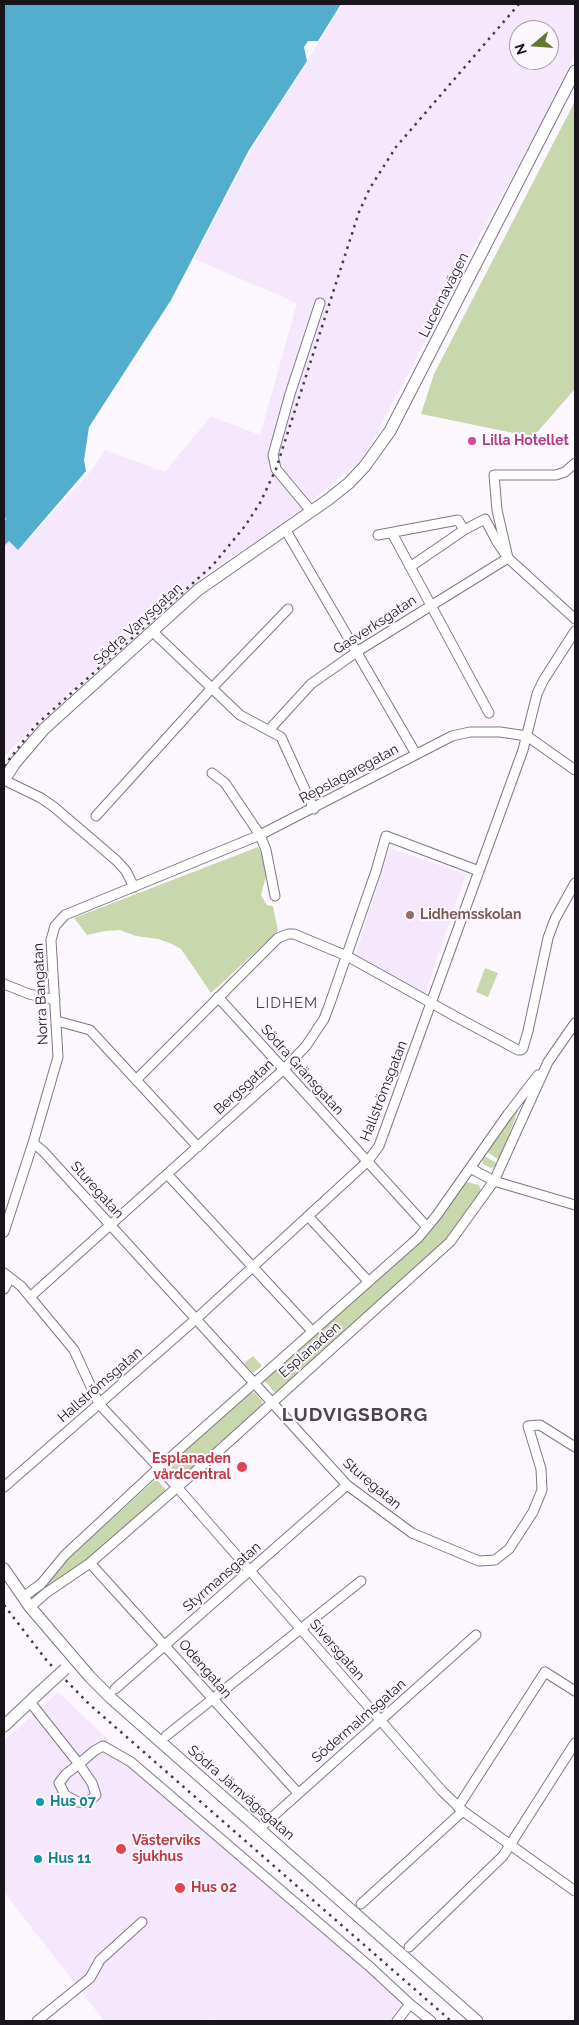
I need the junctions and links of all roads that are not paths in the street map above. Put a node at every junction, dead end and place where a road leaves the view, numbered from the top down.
1 (575, 71) edge
2 (320, 303) dead end
3 (575, 463) edge
4 (311, 511) junction
5 (285, 529) junction
6 (464, 530) junction
7 (392, 533) junction
8 (378, 536) dead end
9 (508, 558) junction
10 (410, 567) junction
11 (431, 606) junction
12 (288, 609) dead end
13 (575, 619) edge
14 (152, 630) junction
15 (575, 631) edge
16 (358, 651) junction
17 (211, 689) junction
18 (489, 713) dead end
19 (269, 730) junction
20 (527, 736) junction
21 (416, 754) junction
22 (575, 770) edge
23 (212, 773) dead end
24 (4, 780) edge
25 (314, 808) junction
26 (96, 816) dead end
27 (260, 836) junction
28 (480, 871) junction
29 (575, 883) edge
30 (134, 887) junction
31 (275, 896) dead end
32 (347, 956) junction
33 (4, 984) edge
34 (218, 997) junction
35 (55, 1000) junction
36 (432, 1004) junction
37 (57, 1021) junction
38 (575, 1023) edge
39 (547, 1063) junction
40 (283, 1070) junction
41 (136, 1080) junction
42 (33, 1143) junction
43 (198, 1147) junction
44 (368, 1161) junction
45 (470, 1168) junction
46 (168, 1174) junction
47 (494, 1181) junction
48 (575, 1205) edge
49 (308, 1216) junction
50 (110, 1225) junction
51 (427, 1227) junction
52 (4, 1232) edge
53 (252, 1266) junction
54 (7, 1276) edge
55 (368, 1281) junction
56 (4, 1288) edge
57 (30, 1297) junction
58 (196, 1319) junction
59 (312, 1331) junction
60 (254, 1383) junction
61 (272, 1403) junction
62 (100, 1404) junction
63 (575, 1447) edge
64 (158, 1468) junction
65 (347, 1485) junction
66 (4, 1486) edge
67 (177, 1487) junction
68 (90, 1563) junction
69 (4, 1569) edge
70 (251, 1570) junction
71 (361, 1581) dead end
72 (23, 1597) junction
73 (30, 1607) junction
74 (300, 1629) junction
75 (476, 1635) dead end
76 (165, 1645) junction
77 (75, 1660) junction
78 (115, 1690) dead end
79 (575, 1691) edge
80 (212, 1699) junction
81 (30, 1702) junction
82 (380, 1721) junction
83 (4, 1726) edge
84 (166, 1736) dead end
85 (575, 1743) edge
86 (79, 1764) junction
87 (298, 1793) junction
88 (461, 1809) junction
89 (260, 1828) junction
90 (511, 1846) junction
91 (575, 1890) edge
92 (361, 1904) dead end
93 (142, 1922) dead end
94 (409, 1947) dead end
95 (410, 2004) junction
96 (37, 2021) edge
97 (397, 2021) edge
98 (432, 2021) edge
99 (478, 2021) edge

1 - 4 street, Lucernavägen
2 - 4 street
3 - 9 street
4 - 5 street, Södra Varvsgatan
5 - 14 street, Södra Varvsgatan
5 - 16 street
6 - 7 street
6 - 9 street
6 - 10 street
7 - 8 street
7 - 10 street
9 - 11 street, Gasverksgatan
9 - 13 street
10 - 11 street
11 - 16 street, Gasverksgatan
11 - 18 street
12 - 17 street
14 - 17 street
14 - 24 street, Södra Varvsgatan
15 - 20 street, Hallströmsgatan
16 - 19 street, Gasverksgatan
16 - 21 street
17 - 19 street
17 - 26 street
19 - 25 street
20 - 21 street, Repslagaregatan
20 - 22 street, Repslagaregatan
20 - 28 street, Hallströmsgatan
21 - 25 street, Repslagaregatan
23 - 27 street
24 - 30 street
25 - 27 street, Repslagaregatan
27 - 30 street, Repslagaregatan
27 - 31 street
28 - 32 street, Bergsgatan
28 - 36 street, Hallströmsgatan
29 - 36 street
30 - 35 street, Norra Bangatan
32 - 34 street
32 - 36 street
32 - 40 street, Bergsgatan
33 - 35 street
34 - 40 street, Södra Gränsgatan
34 - 41 street
35 - 37 street, Norra Bangatan
36 - 44 street, Hallströmsgatan
37 - 41 street
37 - 42 street, Norra Bangatan
38 - 39 street
39 - 45 street, Esplanaden
39 - 47 street, Esplanaden
40 - 43 street, Bergsgatan
40 - 44 street, Södra Gränsgatan
41 - 43 street
42 - 50 street, Sturegatan
42 - 52 street, Norra Bangatan
43 - 46 street, Bergsgatan
44 - 49 street, Hallströmsgatan
44 - 51 street, Södra Gränsgatan
45 - 47 street
45 - 51 street, Esplanaden
46 - 50 street, Bergsgatan
46 - 53 street
47 - 48 street
47 - 61 street, Esplanaden
49 - 53 street, Hallströmsgatan
49 - 55 street
50 - 57 street, Bergsgatan
50 - 58 street, Sturegatan
51 - 55 street, Esplanaden
53 - 58 street, Hallströmsgatan
53 - 59 street
54 - 56 street
54 - 57 street, Siversgatan
55 - 59 street, Esplanaden
57 - 62 street, Siversgatan
58 - 60 street, Sturegatan
58 - 62 street, Hallströmsgatan
59 - 60 street, Esplanaden
60 - 61 street, Sturegatan
60 - 64 street, Esplanaden
61 - 65 street, Sturegatan
61 - 67 street, Esplanaden
62 - 64 street, Siversgatan
62 - 66 street, Hallströmsgatan
63 - 65 street, Sturegatan
64 - 67 street, Siversgatan
64 - 72 street, Esplanaden
65 - 70 street, Styrmansgatan
67 - 68 street, Esplanaden
67 - 70 street, Siversgatan
68 - 73 street, Esplanaden
68 - 76 street, Odengatan
69 - 72 street, Södra Järnvägsgatan
70 - 74 street, Siversgatan
70 - 76 street, Styrmansgatan
71 - 74 street
72 - 73 street, Södra Järnvägsgatan
73 - 77 street, Södra Järnvägsgatan
74 - 80 street
74 - 82 street, Siversgatan
75 - 82 street, Södermalmsgatan
76 - 78 street, Styrmansgatan
76 - 80 street, Odengatan
77 - 81 street, bridge
77 - 89 street, Södra Järnvägsgatan
79 - 88 street
80 - 84 street
80 - 87 street, Odengatan
81 - 83 street
81 - 86 street
82 - 87 street, Södermalmsgatan
82 - 88 street, Siversgatan
85 - 90 street
86 - 86 street
86 - 95 street
87 - 89 street, Södermalmsgatan
88 - 90 street, Siversgatan
88 - 92 street
89 - 99 street, Södra Järnvägsgatan
90 - 91 street, Siversgatan
90 - 94 street
93 - 96 street
95 - 97 street
95 - 98 street

